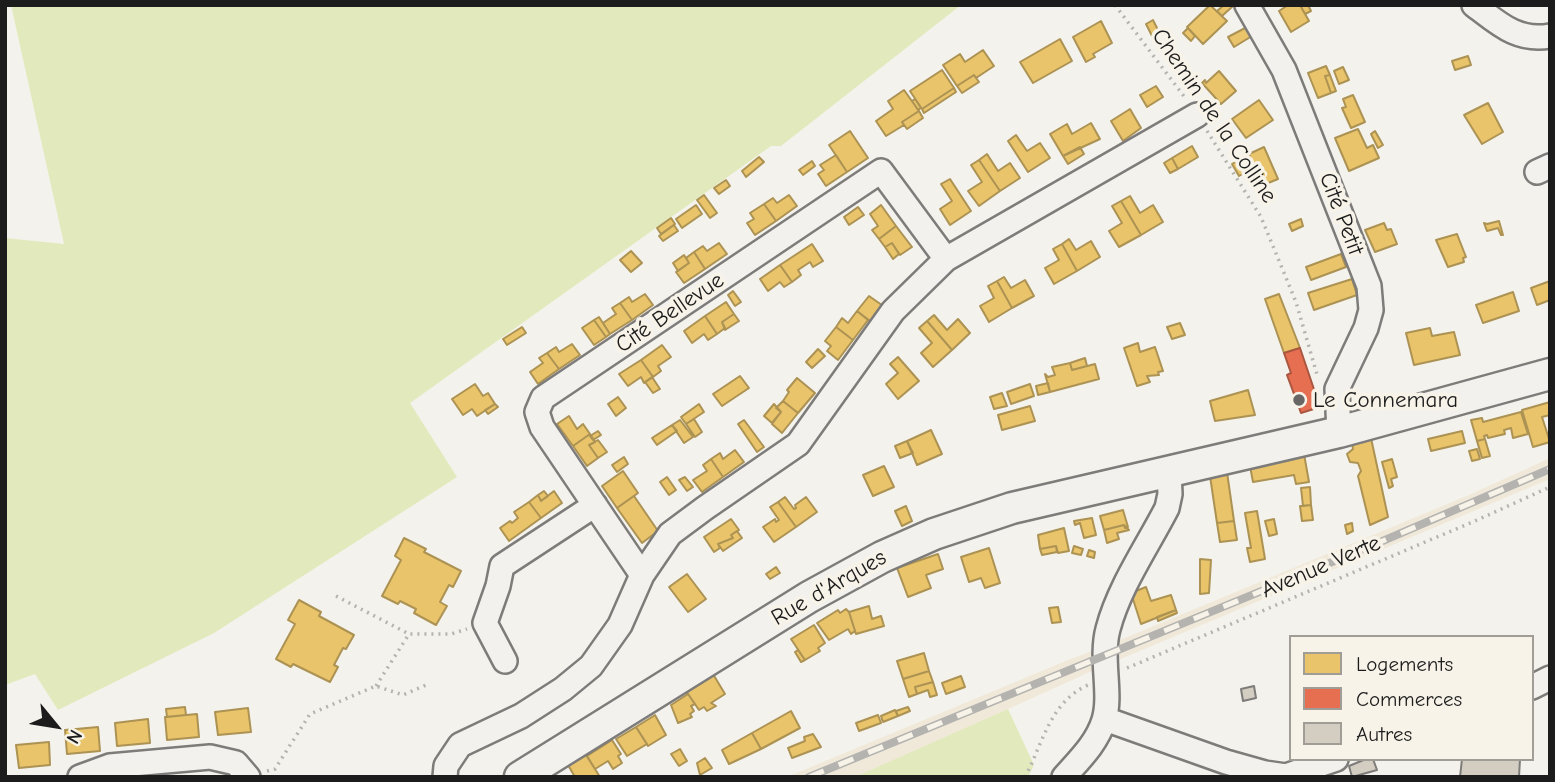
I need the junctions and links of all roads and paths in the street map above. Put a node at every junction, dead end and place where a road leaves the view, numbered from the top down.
1 (1115, 5) edge
2 (1247, 5) edge
3 (1474, 5) edge
4 (1550, 36) edge
5 (1197, 115) junction
6 (946, 259) junction
7 (1550, 374) edge
8 (1337, 402) junction
9 (1339, 432) junction
10 (1169, 471) junction
11 (1550, 487) edge
12 (595, 505) junction
13 (642, 575) junction
14 (336, 596) dead end
15 (485, 623) junction
16 (409, 634) junction
17 (505, 661) dead end
18 (1105, 677) junction
19 (1550, 678) edge
20 (426, 685) dead end
21 (376, 686) junction
22 (1534, 686) edge
23 (1105, 719) junction
24 (1330, 761) edge
25 (80, 777) edge
26 (248, 777) edge
27 (445, 777) edge
28 (520, 777) edge
29 (1024, 777) edge
30 (1063, 777) edge

1 - 5 path, Chemin de la Colline
2 - 8 street, Cité Petit
3 - 4 street
5 - 6 street
5 - 8 path, Chemin de la Colline
6 - 12 street, Cité Bellevue
6 - 13 street
7 - 9 main road, Rue d'Arques
8 - 9 street, Cité Petit
9 - 10 main road, Rue d'Arques
10 - 18 street
10 - 28 main road, Rue d'Arques
11 - 18 path, Avenue Verte
12 - 13 street, Cité Bellevue
12 - 15 street
13 - 27 street
14 - 16 path
15 - 16 path
15 - 17 street
16 - 21 path
18 - 23 street
18 - 29 path, Avenue Verte
19 - 22 street
20 - 21 path
21 - 26 path
23 - 24 street
23 - 30 street
25 - 26 street

